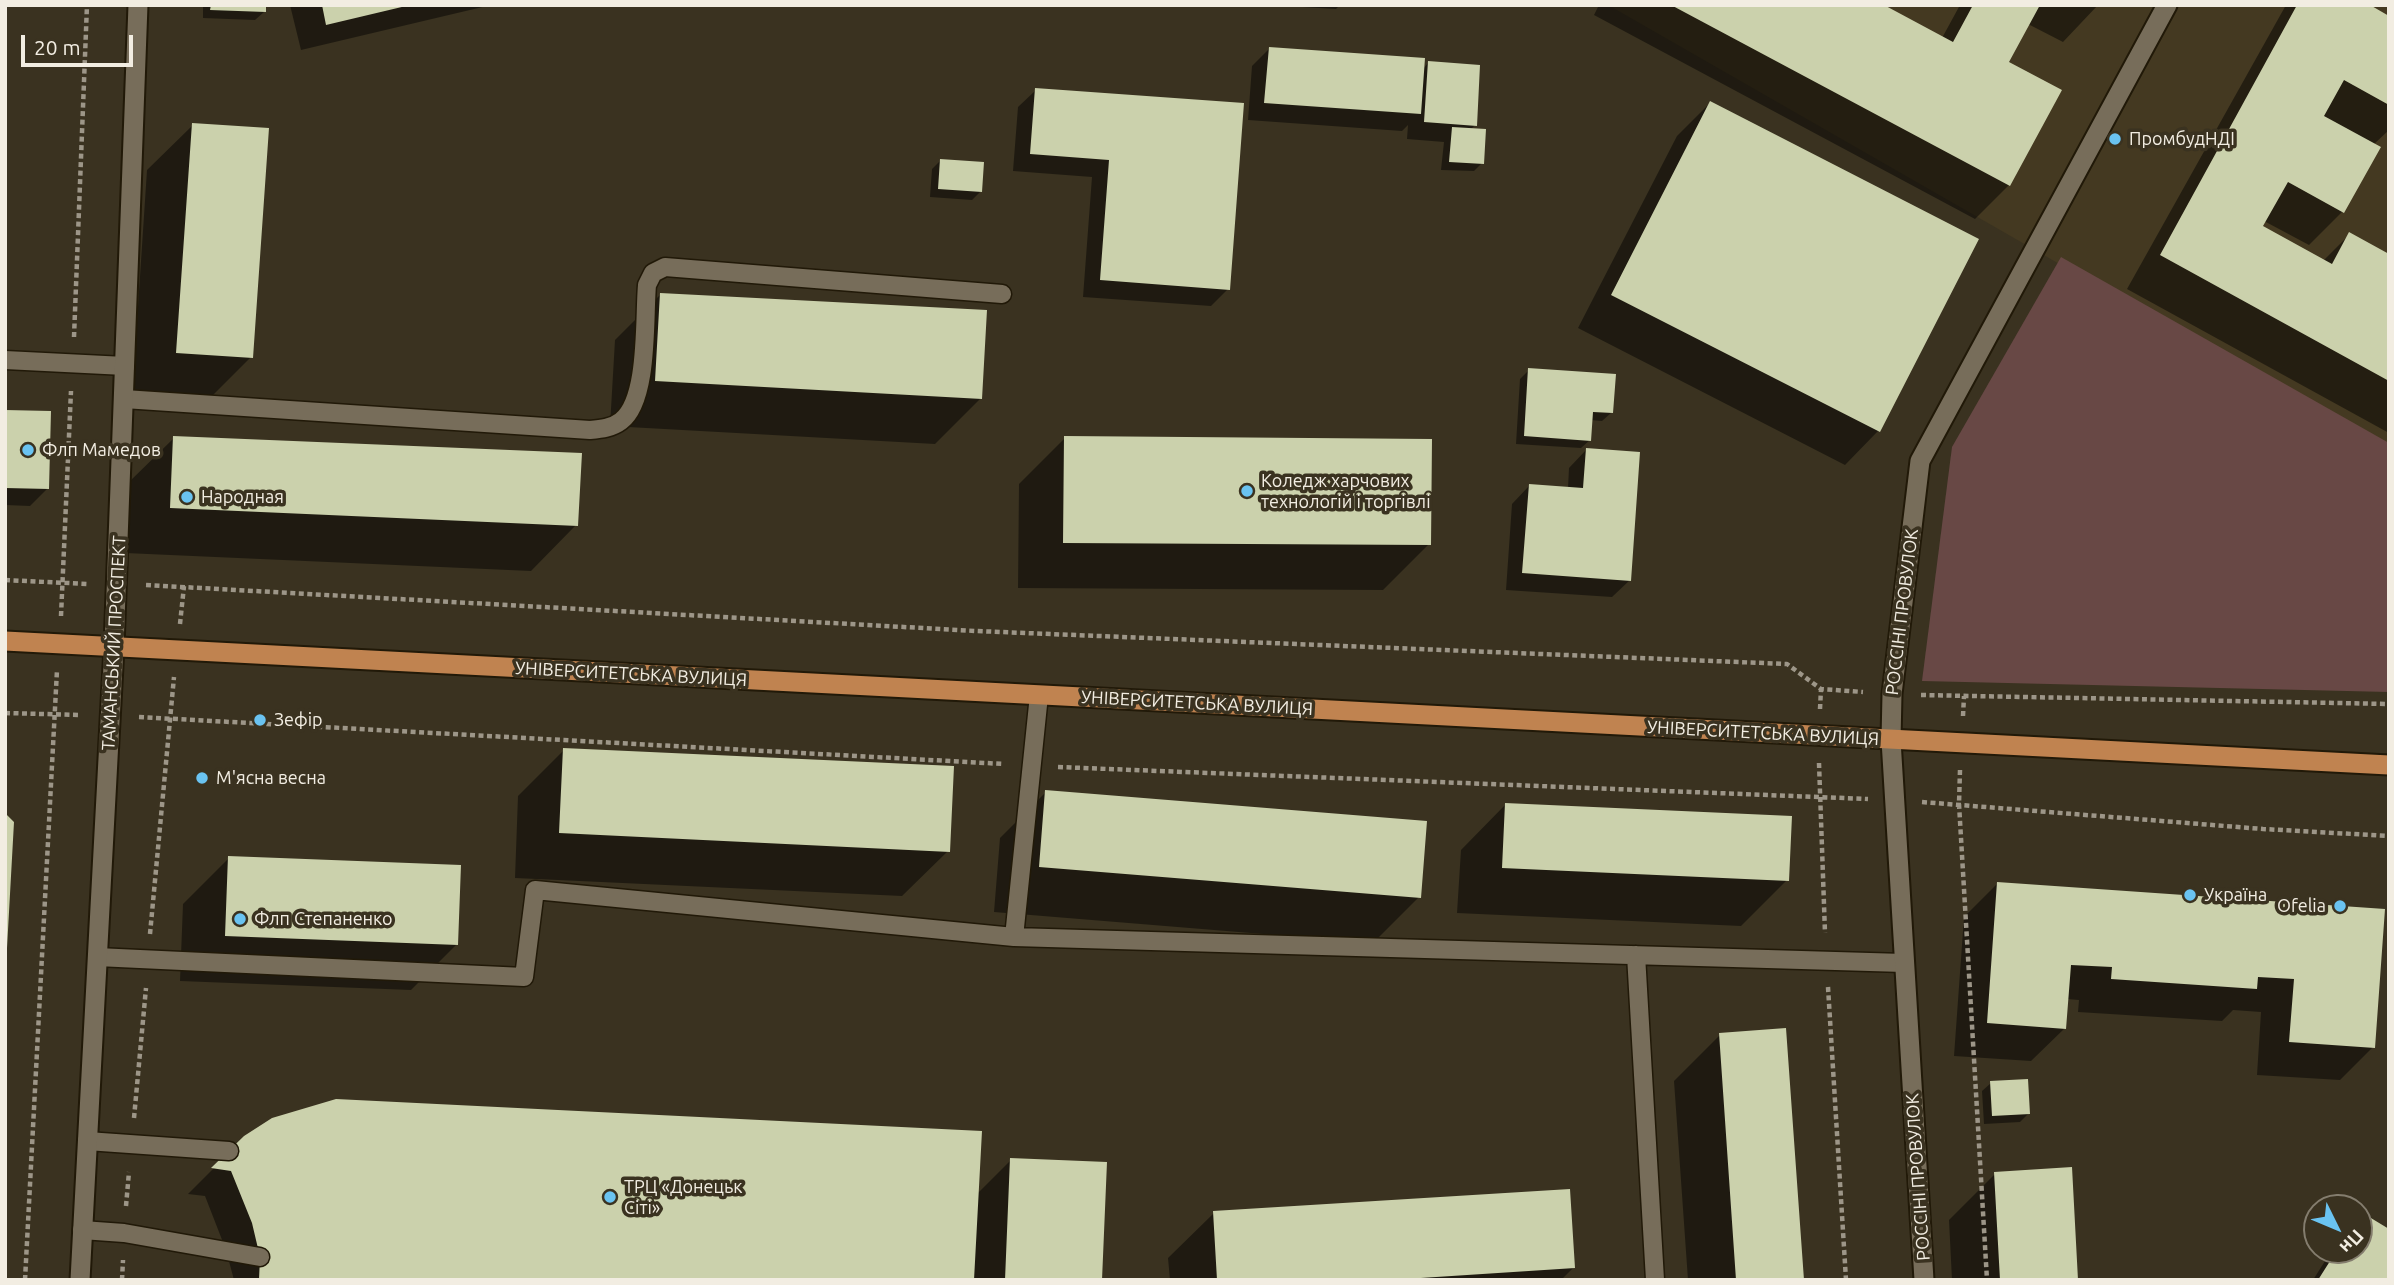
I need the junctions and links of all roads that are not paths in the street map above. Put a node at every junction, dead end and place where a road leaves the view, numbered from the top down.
1 (138, 5) edge
2 (2167, 5) edge
3 (1002, 293) dead end
4 (5, 360) edge
5 (125, 366) junction
6 (124, 400) junction
7 (5, 641) edge
8 (114, 647) junction
9 (1039, 695) junction
10 (1891, 740) junction
11 (2389, 765) edge
12 (1014, 937) junction
13 (1636, 955) junction
14 (97, 957) junction
15 (1904, 963) junction
16 (87, 1141) junction
17 (229, 1151) dead end
18 (82, 1230) junction
19 (260, 1257) dead end
20 (80, 1280) edge
21 (1655, 1280) edge
22 (1924, 1280) edge

1 - 5 street, ТАМАНСЬКИЙ ПРОСПЕКТ
2 - 10 street, РОССІНІ ПРОВУЛОК
3 - 6 lane
4 - 5 lane
5 - 6 street, ТАМАНСЬКИЙ ПРОСПЕКТ
6 - 8 street, ТАМАНСЬКИЙ ПРОСПЕКТ
7 - 8 main road, УНІВЕРСИТЕТСЬКА ВУЛИЦЯ
8 - 9 main road, УНІВЕРСИТЕТСЬКА ВУЛИЦЯ
8 - 14 street, ТАМАНСЬКИЙ ПРОСПЕКТ
9 - 10 main road, УНІВЕРСИТЕТСЬКА ВУЛИЦЯ
9 - 12 lane
10 - 11 main road, УНІВЕРСИТЕТСЬКА ВУЛИЦЯ
10 - 15 street, РОССІНІ ПРОВУЛОК
12 - 13 lane
12 - 14 lane
13 - 15 lane
13 - 21 lane
14 - 16 street, ТАМАНСЬКИЙ ПРОСПЕКТ
15 - 22 street, РОССІНІ ПРОВУЛОК
16 - 17 lane
16 - 18 street, ТАМАНСЬКИЙ ПРОСПЕКТ
18 - 19 lane
18 - 20 street, ТАМАНСЬКИЙ ПРОСПЕКТ

